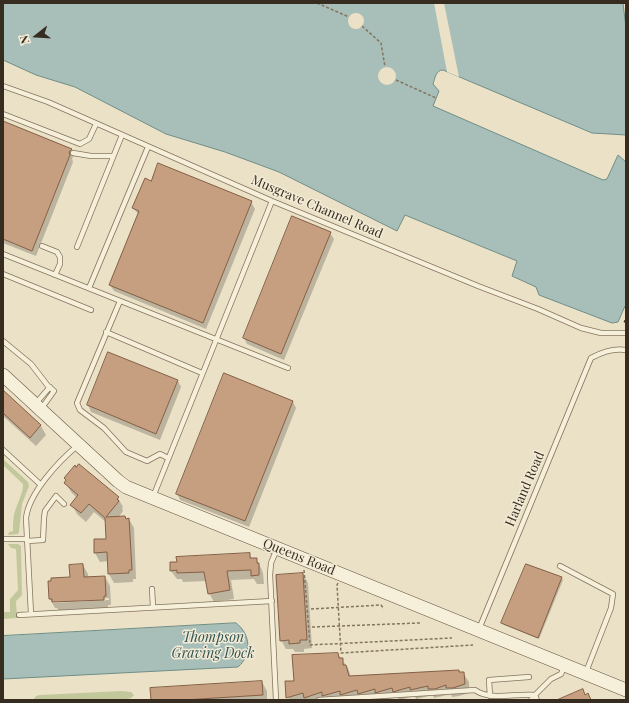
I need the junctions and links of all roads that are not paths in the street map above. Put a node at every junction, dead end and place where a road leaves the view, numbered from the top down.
1 (3, 86) edge
2 (3, 114) edge
3 (96, 124) junction
4 (122, 135) junction
5 (148, 147) junction
6 (73, 153) dead end
7 (113, 156) junction
8 (272, 200) junction
9 (42, 246) dead end
10 (77, 247) dead end
11 (3, 254) edge
12 (3, 274) edge
13 (55, 275) junction
14 (89, 288) junction
15 (120, 301) junction
16 (91, 310) dead end
17 (106, 332) junction
18 (626, 333) edge
19 (216, 339) junction
20 (3, 341) edge
21 (626, 350) edge
22 (288, 368) dead end
23 (202, 373) junction
24 (3, 375) edge
25 (50, 387) junction
26 (38, 407) junction
27 (79, 445) junction
28 (3, 450) edge
29 (168, 458) junction
30 (41, 485) junction
31 (153, 497) junction
32 (64, 504) dead end
33 (3, 539) edge
34 (27, 540) junction
35 (278, 548) junction
36 (560, 566) dead end
37 (152, 589) dead end
38 (272, 601) junction
39 (153, 607) junction
40 (19, 614) dead end
41 (31, 614) junction
42 (479, 630) junction
43 (564, 665) junction
44 (586, 674) junction
45 (529, 677) dead end
46 (626, 690) edge
47 (490, 696) junction
48 (536, 698) edge
49 (276, 700) edge
50 (319, 700) edge
51 (531, 700) edge

1 - 3 lane, Musgrave Channel Road
2 - 3 lane
3 - 4 lane, Musgrave Channel Road
4 - 5 lane, Musgrave Channel Road
4 - 7 lane
5 - 8 lane, Musgrave Channel Road
5 - 14 lane
6 - 7 lane
7 - 10 lane
8 - 18 lane, Musgrave Channel Road
8 - 19 lane
9 - 13 lane
11 - 13 lane
12 - 16 lane
13 - 14 lane
14 - 15 lane
15 - 17 lane
15 - 19 lane
17 - 23 lane
17 - 29 lane
19 - 22 lane
19 - 23 lane
20 - 25 lane
21 - 42 lane, Harland Road
23 - 29 lane
24 - 26 street, Queens Road
25 - 26 lane
25 - 26 lane
26 - 27 street, Queens Road
27 - 30 lane
27 - 31 street, Queens Road
28 - 30 lane
29 - 31 lane
30 - 34 lane
31 - 35 street, Queens Road
32 - 34 lane
33 - 34 lane
34 - 41 lane
35 - 38 lane
35 - 42 street, Queens Road
36 - 44 lane
37 - 39 lane
38 - 39 lane
38 - 49 lane
39 - 41 lane
40 - 41 lane
42 - 43 street, Queens Road
43 - 44 street, Queens Road
43 - 48 lane
44 - 46 street, Queens Road
45 - 47 lane
47 - 48 lane
47 - 50 lane
48 - 51 lane

